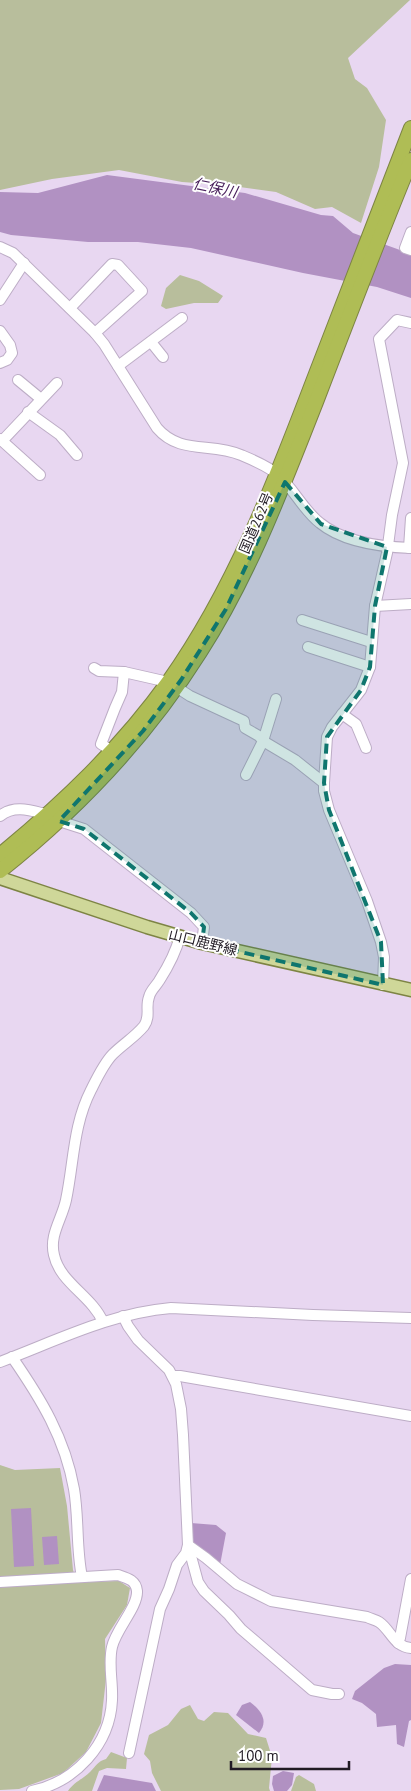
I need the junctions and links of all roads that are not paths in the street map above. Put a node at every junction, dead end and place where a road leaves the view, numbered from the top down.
1 (411, 128) edge
2 (411, 160) edge
3 (411, 232) edge
4 (375, 233) junction
5 (0, 247) edge
6 (411, 250) edge
7 (24, 263) junction
8 (0, 300) edge
9 (70, 308) junction
10 (182, 318) dead end
11 (411, 323) edge
12 (0, 331) edge
13 (95, 333) junction
14 (151, 342) junction
15 (163, 357) dead end
16 (0, 363) edge
17 (118, 366) junction
18 (18, 380) dead end
19 (57, 383) dead end
20 (41, 399) junction
21 (28, 412) junction
22 (1, 440) edge
23 (77, 455) dead end
24 (40, 475) dead end
25 (281, 478) junction
26 (411, 518) edge
27 (387, 547) junction
28 (410, 548) edge
29 (411, 604) edge
30 (375, 606) junction
31 (302, 620) dead end
32 (371, 642) junction
33 (308, 647) dead end
34 (370, 667) junction
35 (94, 668) dead end
36 (124, 672) junction
37 (172, 685) junction
38 (276, 699) dead end
39 (342, 714) junction
40 (263, 741) junction
41 (366, 748) dead end
42 (112, 751) junction
43 (246, 775) dead end
44 (324, 783) junction
45 (0, 816) edge
46 (54, 818) junction
47 (0, 855) edge
48 (0, 871) edge
49 (0, 878) edge
50 (180, 936) junction
51 (202, 943) junction
52 (382, 985) junction
53 (411, 990) edge
54 (123, 1316) junction
55 (411, 1318) edge
56 (103, 1322) junction
57 (12, 1357) junction
58 (0, 1362) edge
59 (172, 1376) junction
60 (411, 1416) edge
61 (188, 1545) junction
62 (82, 1577) junction
63 (411, 1579) edge
64 (0, 1582) edge
65 (398, 1643) junction
66 (411, 1648) edge
67 (339, 1694) dead end
68 (129, 1753) dead end
69 (32, 1791) edge

1 - 4 highway, 国道262号
2 - 4 highway, 国道262号
3 - 6 street
4 - 25 highway, 国道262号
5 - 7 street
7 - 8 street
7 - 9 street
9 - 13 street
9 - 13 street
10 - 14 street
11 - 27 street
12 - 16 street
13 - 17 street
14 - 15 street
14 - 17 street
17 - 25 street
18 - 20 street
19 - 20 street
20 - 21 street
21 - 22 street
21 - 23 street
22 - 24 street
25 - 27 street
25 - 37 highway, 国道262号
26 - 28 street
27 - 28 street
27 - 30 street
29 - 30 street
30 - 32 street
31 - 32 street
32 - 34 street
33 - 34 street
34 - 39 street
35 - 36 street
36 - 37 street
36 - 42 street
37 - 40 street
37 - 42 highway, 国道262号
37 - 46 highway, 国道262号
38 - 40 street
39 - 41 street
39 - 44 street
40 - 43 street
40 - 44 street
42 - 46 highway, 国道262号
44 - 52 street
45 - 46 street
46 - 47 highway, 国道262号
46 - 48 highway, 国道262号
46 - 51 street
49 - 50 main road, 山口鹿野線
50 - 51 main road, 山口鹿野線
50 - 56 street
51 - 52 main road, 山口鹿野線
52 - 53 main road, 山口鹿野線
54 - 55 street
54 - 56 street
54 - 59 street
56 - 57 street
57 - 58 street
57 - 62 street
59 - 60 street
59 - 61 street
61 - 65 street
61 - 67 street
61 - 68 street
62 - 64 street
62 - 69 street
63 - 65 street
65 - 66 street

